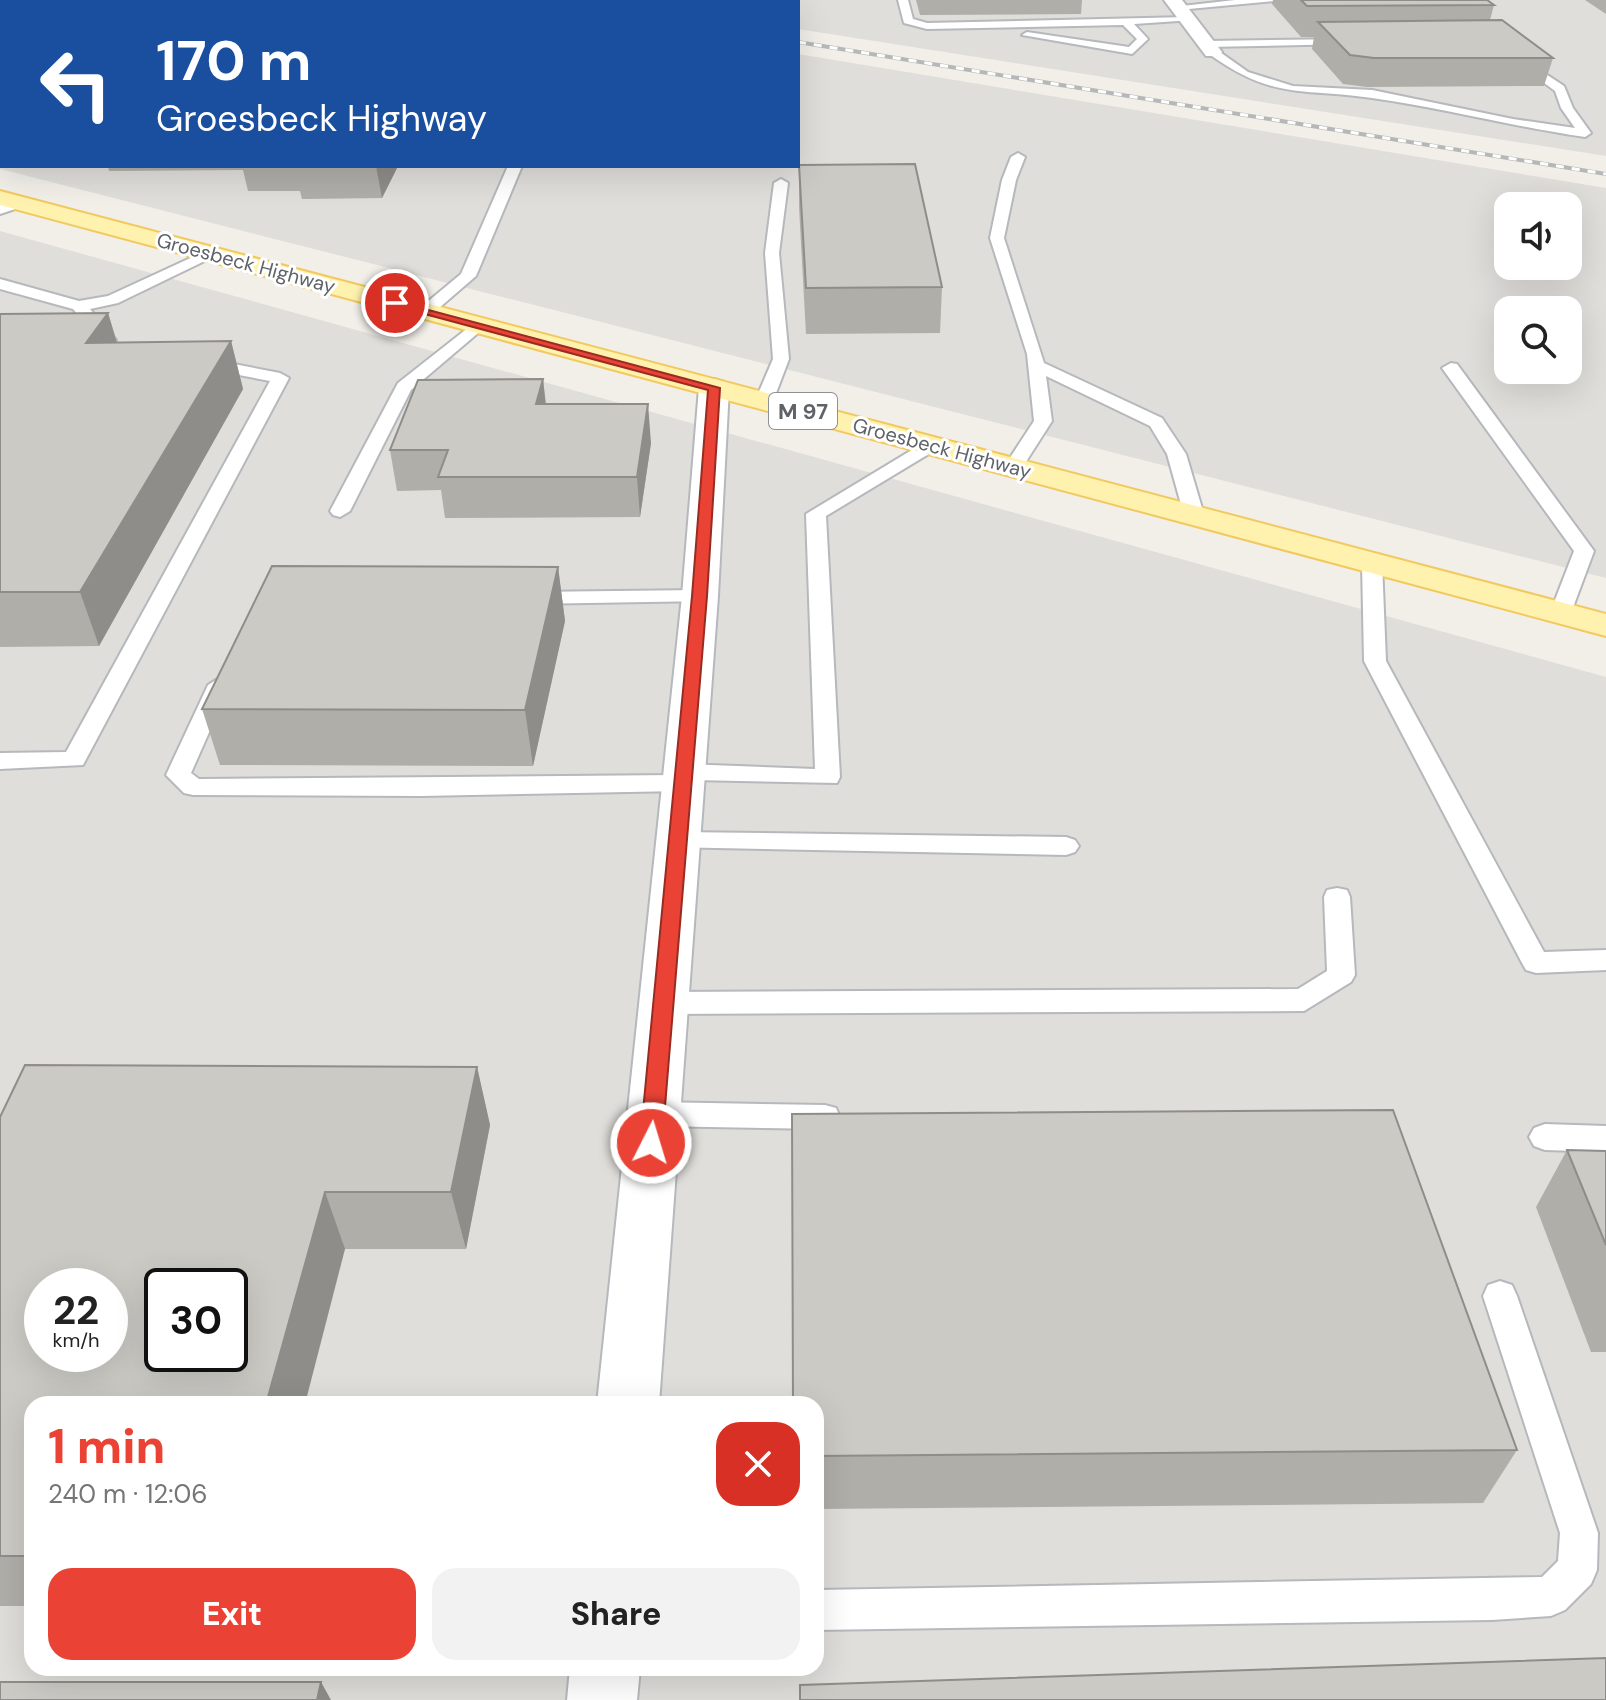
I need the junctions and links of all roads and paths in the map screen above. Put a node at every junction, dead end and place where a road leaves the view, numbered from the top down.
1 (903, 0) edge
2 (1280, 0) edge
3 (1180, 9) edge
4 (1125, 21) junction
5 (989, 24) junction
6 (1358, 42) edge
7 (1210, 48) junction
8 (1508, 51) edge
9 (1018, 157) dead end
10 (514, 168) edge
11 (781, 183) dead end
12 (6, 204) edge
13 (210, 253) junction
14 (0, 284) edge
15 (79, 306) junction
16 (426, 311) junction
17 (478, 325) junction
18 (127, 348) edge
19 (188, 360) edge
20 (1036, 365) junction
21 (1451, 368) dead end
22 (714, 388) junction
23 (764, 401) junction
24 (930, 445) junction
25 (1013, 467) junction
26 (340, 511) dead end
27 (1194, 515) junction
28 (1372, 563) junction
29 (700, 596) junction
30 (514, 598) edge
31 (1561, 613) junction
32 (1606, 625) edge
33 (229, 663) edge
34 (0, 761) edge
35 (683, 778) junction
36 (677, 841) junction
37 (1066, 846) dead end
38 (1337, 897) dead end
39 (1606, 960) edge
40 (662, 1003) junction
41 (653, 1114) junction
42 (860, 1117) edge
43 (1545, 1137) dead end
44 (1606, 1139) edge
45 (1500, 1296) dead end
46 (629, 1396) edge
47 (824, 1610) edge
48 (604, 1676) edge
49 (602, 1700) edge

1 - 5 lane
2 - 3 lane
3 - 4 lane
3 - 7 street
4 - 5 lane
4 - 5 lane
6 - 7 lane
7 - 8 lane
9 - 20 lane
10 - 16 lane
11 - 23 lane
12 - 13 main road, Groesbeck Highway / M 97
13 - 15 lane
13 - 16 main road, Groesbeck Highway / M 97
14 - 15 lane
15 - 18 lane
16 - 17 main road, Groesbeck Highway / M 97
17 - 22 main road, Groesbeck Highway / M 97
17 - 26 lane
19 - 34 lane
20 - 25 lane
20 - 27 lane
21 - 31 lane
22 - 23 main road, Groesbeck Highway / M 97
22 - 29 street
23 - 24 main road, Groesbeck Highway / M 97
24 - 25 main road, Groesbeck Highway / M 97
24 - 35 lane
25 - 27 main road, Groesbeck Highway / M 97
27 - 28 main road, Groesbeck Highway / M 97
28 - 31 main road, Groesbeck Highway / M 97
28 - 39 lane
29 - 30 lane
29 - 35 street
31 - 32 main road, Groesbeck Highway / M 97
33 - 35 lane
35 - 36 street
36 - 37 lane
36 - 40 street
38 - 40 lane
40 - 41 street
41 - 42 lane
41 - 46 street
43 - 44 lane
45 - 47 lane
48 - 49 street

